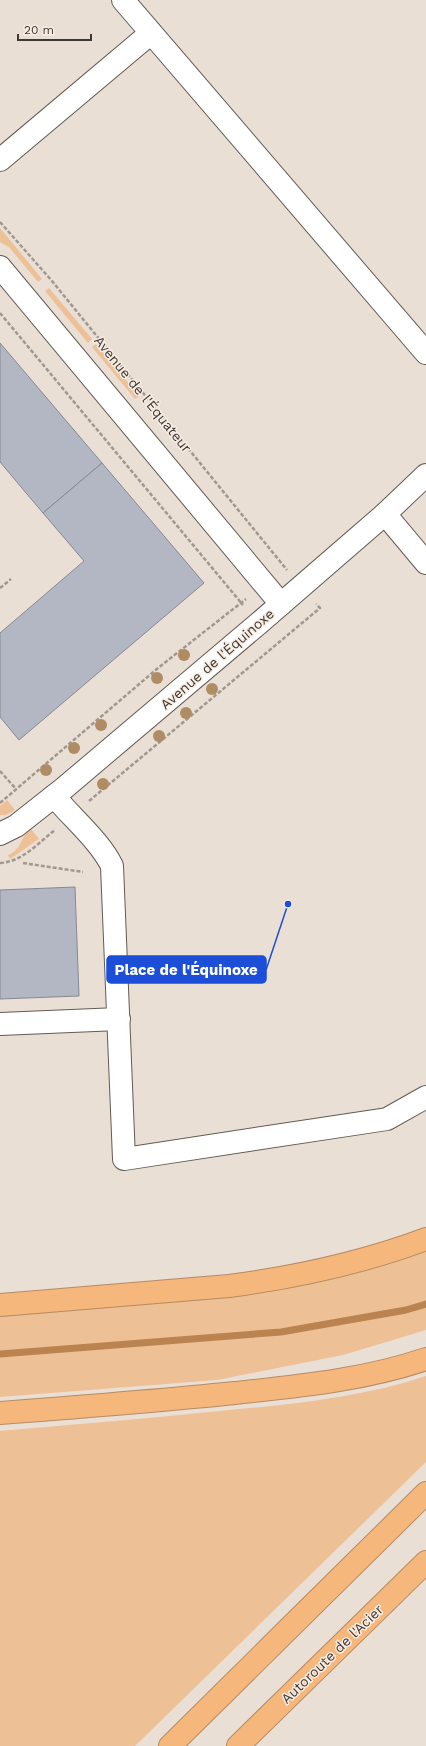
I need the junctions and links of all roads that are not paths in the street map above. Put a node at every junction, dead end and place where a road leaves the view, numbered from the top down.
1 (123, 0) edge
2 (151, 33) junction
3 (0, 160) edge
4 (0, 267) edge
5 (426, 354) edge
6 (426, 475) edge
7 (385, 514) junction
8 (426, 562) edge
9 (281, 604) junction
10 (54, 796) junction
11 (0, 834) edge
12 (119, 1019) junction
13 (0, 1024) edge
14 (426, 1097) edge
15 (426, 1239) edge
16 (0, 1305) edge
17 (426, 1359) edge
18 (0, 1413) edge
19 (426, 1494) edge
20 (426, 1562) edge
21 (170, 1746) edge
22 (238, 1746) edge

1 - 2 street
2 - 3 street
2 - 5 street
4 - 9 street, Avenue de l'Équateur
6 - 7 street, Avenue de l'Équinoxe
7 - 8 street
7 - 9 street, Avenue de l'Équinoxe
9 - 10 street, Avenue de l'Équinoxe
10 - 11 street, Avenue de l'Équinoxe
10 - 12 street
12 - 13 street
12 - 14 street
15 - 16 highway
17 - 18 highway
19 - 21 highway
20 - 22 highway, Autoroute de l'Acier

